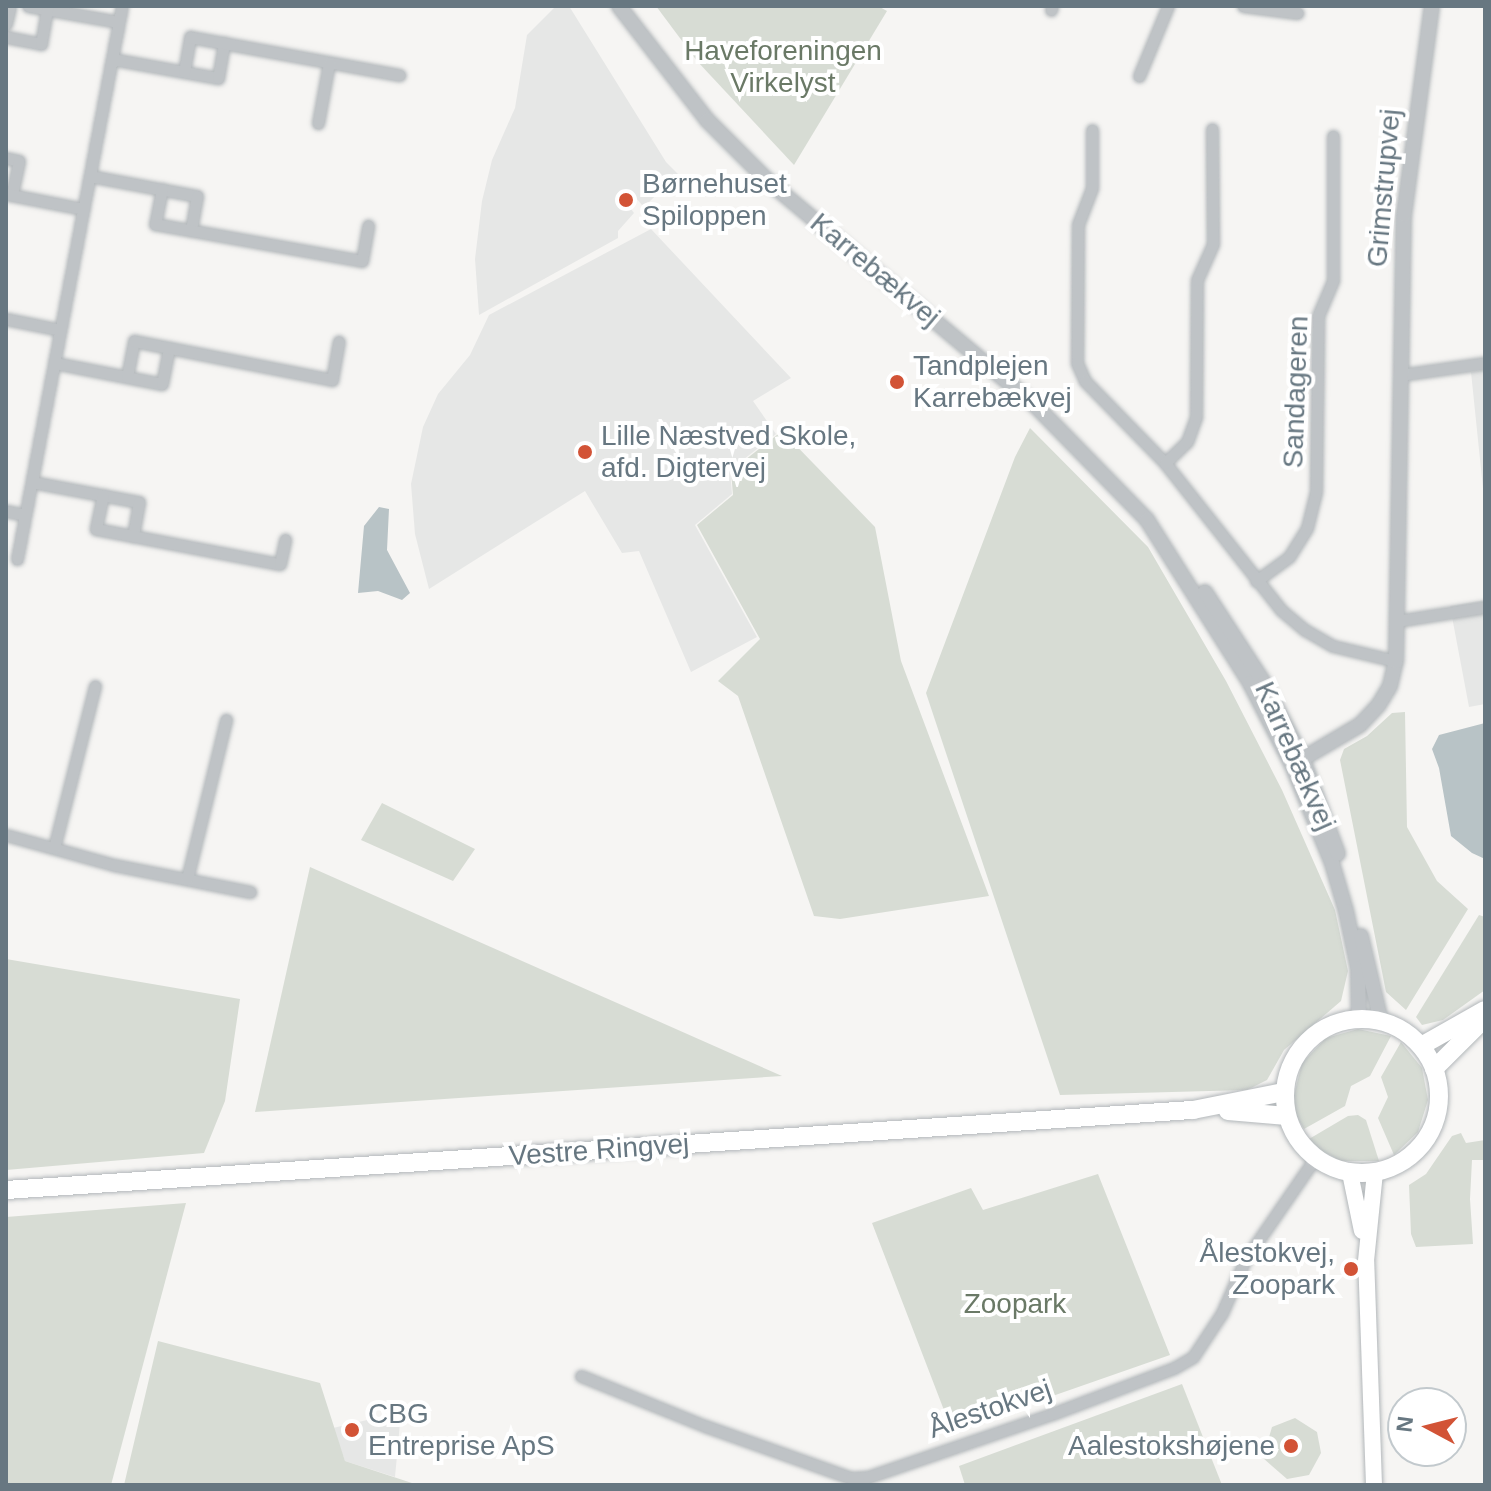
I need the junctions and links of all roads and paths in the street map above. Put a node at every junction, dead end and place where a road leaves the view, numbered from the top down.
1 (10, 6) edge
2 (28, 6) edge
3 (122, 6) edge
4 (619, 6) edge
5 (1168, 6) edge
6 (1243, 6) edge
7 (1432, 6) edge
8 (47, 9) junction
9 (1298, 13) dead end
10 (119, 22) junction
11 (6, 24) edge
12 (6, 37) edge
13 (224, 43) junction
14 (112, 59) junction
15 (329, 63) junction
16 (184, 72) junction
17 (400, 75) dead end
18 (1139, 76) dead end
19 (318, 123) dead end
20 (1212, 129) dead end
21 (1092, 130) dead end
22 (1333, 136) dead end
23 (6, 158) edge
24 (90, 176) junction
25 (162, 189) junction
26 (9, 194) edge
27 (83, 209) junction
28 (368, 226) dead end
29 (191, 230) junction
30 (6, 319) edge
31 (60, 330) junction
32 (339, 342) dead end
33 (169, 348) junction
34 (55, 363) junction
35 (1485, 363) edge
36 (1400, 375) junction
37 (127, 377) junction
38 (1165, 463) junction
39 (32, 482) junction
40 (103, 495) junction
41 (6, 511) edge
42 (25, 515) junction
43 (1147, 520) junction
44 (133, 536) junction
45 (285, 540) dead end
46 (17, 559) dead end
47 (1256, 581) junction
48 (1485, 607) edge
49 (1397, 621) junction
50 (1396, 661) junction
51 (95, 686) dead end
52 (226, 720) dead end
53 (1298, 762) junction
54 (6, 835) edge
55 (54, 848) junction
56 (187, 879) junction
57 (250, 892) dead end
58 (1485, 1010) edge
59 (1359, 1018) junction
60 (1485, 1018) edge
61 (1381, 1021) junction
62 (1421, 1046) junction
63 (1434, 1069) junction
64 (1284, 1092) junction
65 (1193, 1110) junction
66 (1287, 1116) junction
67 (1315, 1158) junction
68 (1375, 1172) junction
69 (1350, 1173) junction
70 (6, 1190) edge
71 (1366, 1261) junction
72 (581, 1376) dead end
73 (1374, 1485) edge

1 - 11 street
2 - 8 street
3 - 10 street
4 - 43 street, Karrebækvej
5 - 18 street
6 - 9 street
7 - 36 street, Grimstrupvej
8 - 10 street
8 - 12 street
10 - 14 street
13 - 15 street
13 - 16 street
13 - 16 street
14 - 16 street
14 - 24 street
15 - 17 street
15 - 19 street
20 - 38 street
21 - 38 street
22 - 47 street, Sandageren
23 - 26 street
24 - 25 street
24 - 27 street
25 - 29 street
25 - 29 street
26 - 27 street
27 - 31 street
28 - 29 street
30 - 31 street
31 - 34 street
32 - 33 street
33 - 37 street
33 - 37 street
34 - 37 street
34 - 39 street
35 - 36 street
36 - 49 street, Grimstrupvej
38 - 47 street
39 - 40 street
39 - 42 street
40 - 44 street
40 - 44 street
41 - 42 street
42 - 46 street
43 - 53 street, Karrebækvej
43 - 53 street, Karrebækvej
44 - 45 street
47 - 50 street
48 - 49 street
49 - 50 street, Grimstrupvej
50 - 53 street, Grimstrupvej
51 - 55 street
52 - 56 street
53 - 59 street, Karrebækvej
53 - 61 street, Karrebækvej
54 - 55 street
55 - 56 street
56 - 57 street
58 - 62 main road
59 - 61 main road
59 - 64 main road
60 - 63 main road
61 - 62 main road
62 - 63 main road
63 - 68 main road
64 - 65 main road, Vestre Ringvej
64 - 66 main road
65 - 66 main road, Vestre Ringvej
65 - 70 main road, Vestre Ringvej
66 - 67 main road
67 - 69 main road
67 - 72 street, Ålestokvej
68 - 69 main road
68 - 71 main road
69 - 71 main road
71 - 73 main road

